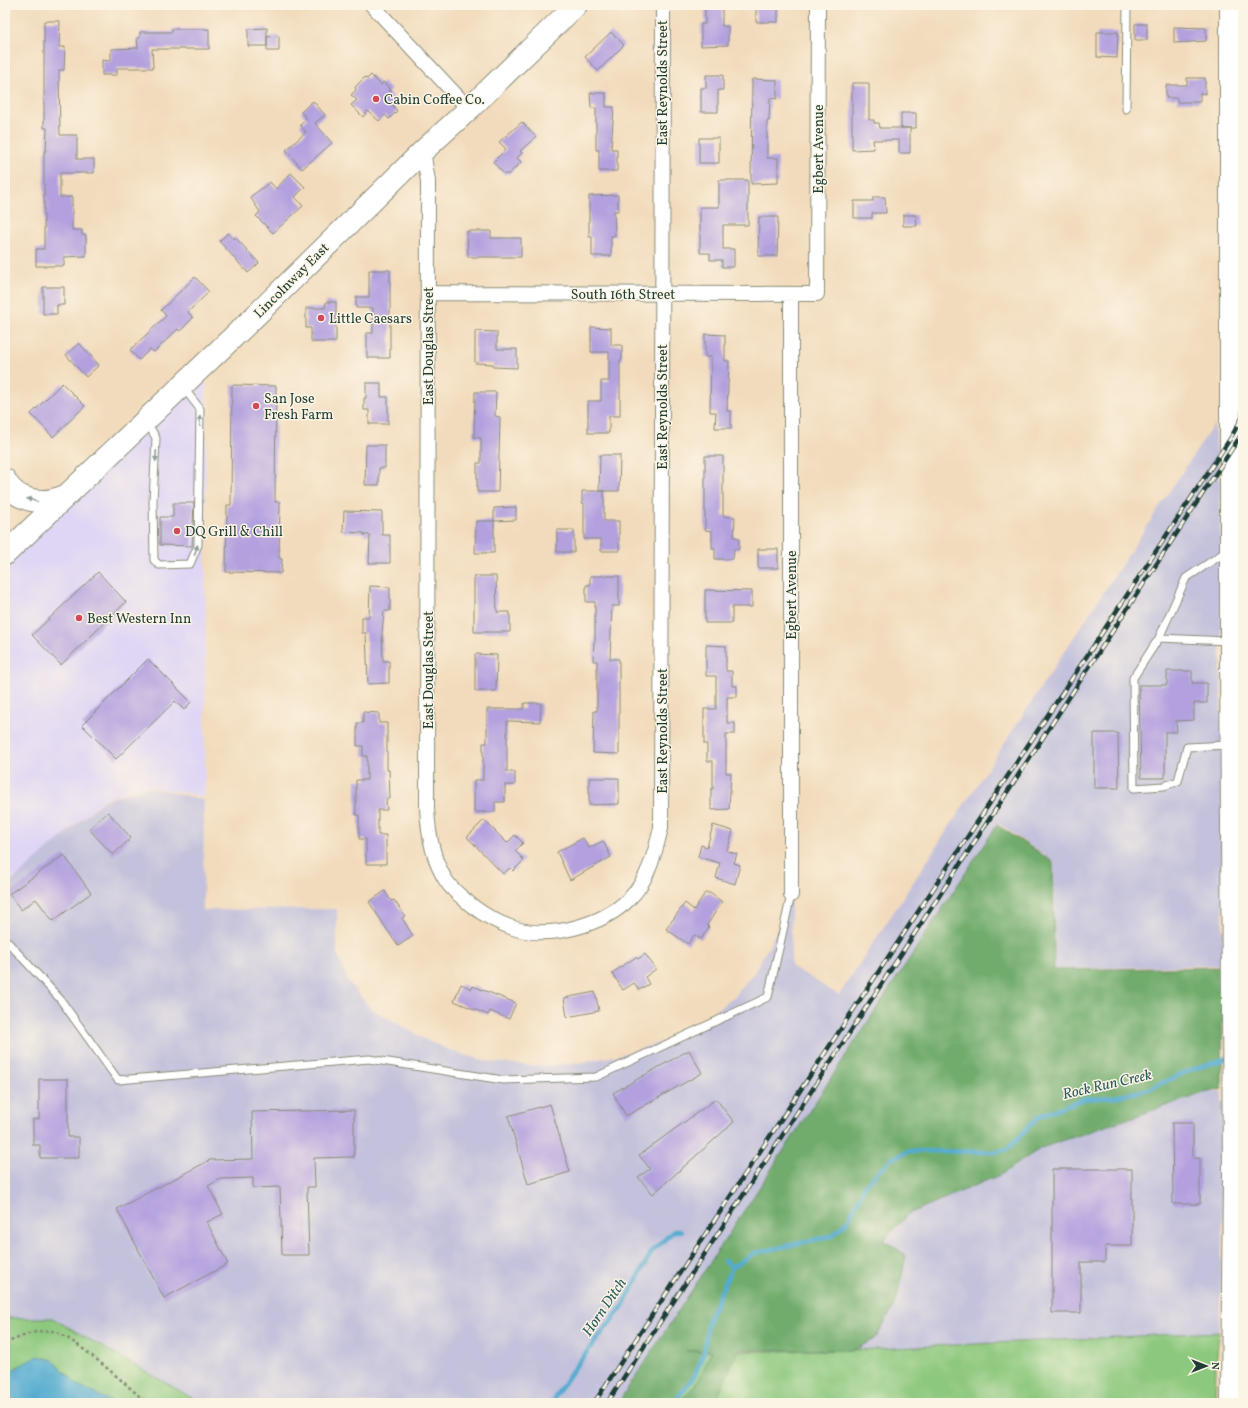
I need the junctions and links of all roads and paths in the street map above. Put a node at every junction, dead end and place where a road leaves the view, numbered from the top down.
1 (372, 5) edge
2 (576, 5) edge
3 (662, 5) edge
4 (818, 5) edge
5 (1127, 5) edge
6 (1230, 5) edge
7 (469, 109) junction
8 (1126, 109) dead end
9 (423, 151) junction
10 (428, 293) junction
11 (662, 294) junction
12 (791, 294) junction
13 (817, 294) joint
14 (182, 385) junction
15 (146, 420) junction
16 (5, 480) edge
17 (65, 496) junction
18 (1230, 549) junction
19 (5, 554) edge
20 (1159, 638) junction
21 (1234, 646) edge
22 (1231, 745) junction
23 (662, 810) joint
24 (791, 895) joint
25 (5, 939) edge
26 (1238, 1177) edge
27 (5, 1343) edge
28 (148, 1403) edge
29 (1231, 1403) edge

1 - 7 street
2 - 7 main road, Lincolnway East
3 - 11 street, East Reynolds Street
4 - 13 street, Egbert Avenue
5 - 8 lane
6 - 18 street
7 - 9 main road, Lincolnway East
9 - 10 street, East Douglas Street
9 - 14 main road, Lincolnway East
10 - 11 street, South 16th Street
10 - 23 street, East Douglas Street
11 - 12 street, South 16th Street
11 - 23 street, East Reynolds Street
12 - 13 street, South 16th Street
12 - 24 street, Egbert Avenue
14 - 15 main road, Lincolnway East
15 -> 14 lane
15 - 17 main road, Lincolnway East
17 -> 16 main road
17 - 19 main road, Lincolnway East
18 - 20 lane
18 - 21 street
20 - 21 lane
20 - 22 lane
21 - 22 street
22 - 26 street
24 - 25 lane
26 - 29 street
27 - 28 path

